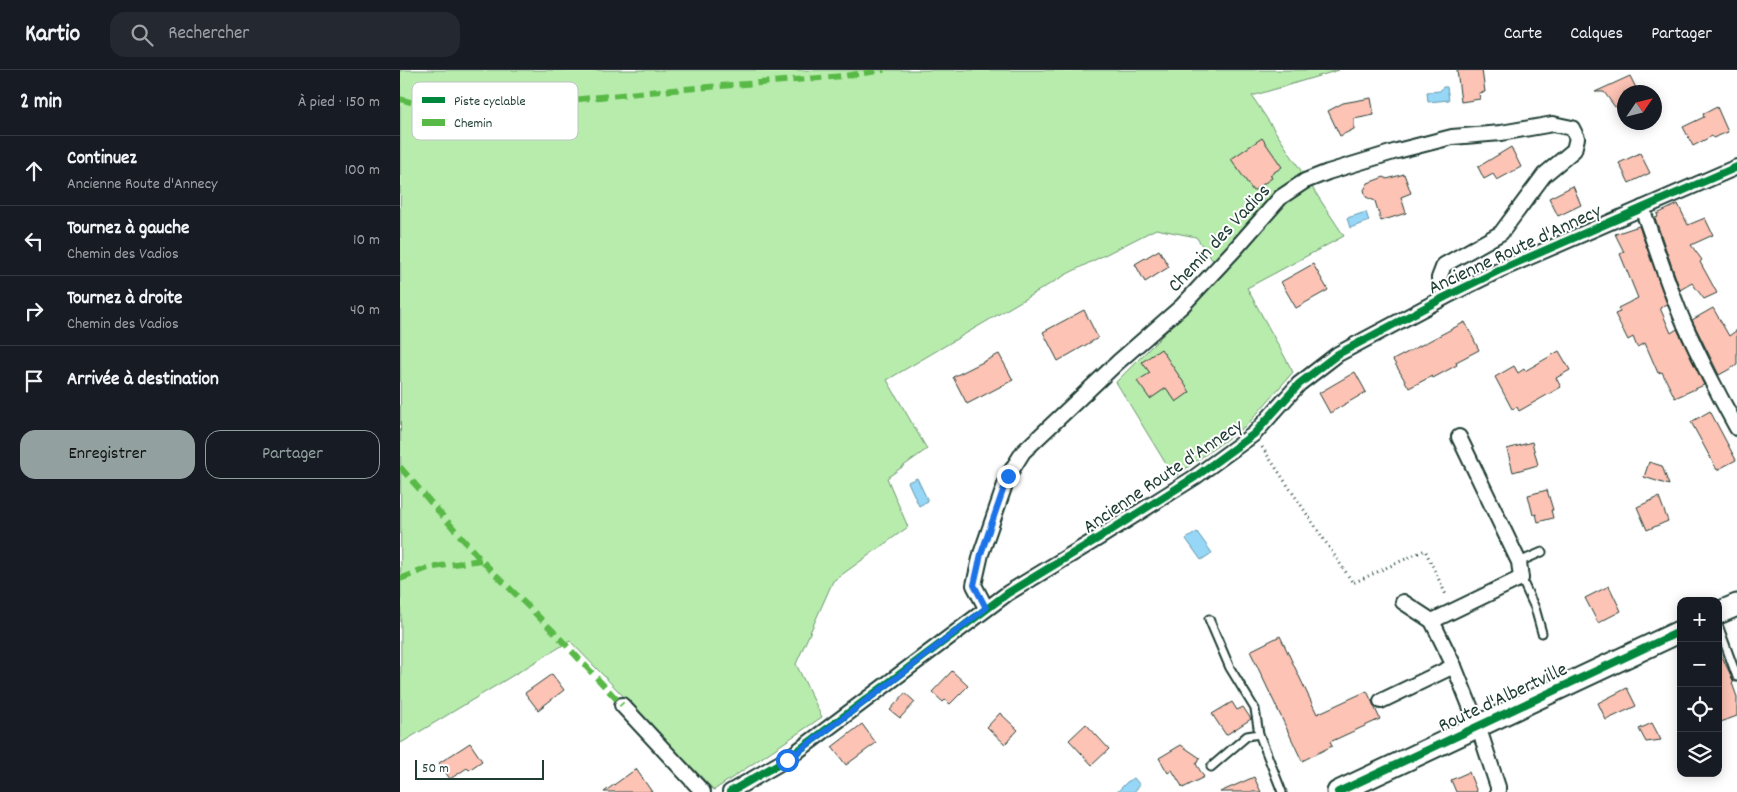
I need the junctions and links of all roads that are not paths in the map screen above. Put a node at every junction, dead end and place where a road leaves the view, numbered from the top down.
1 (1737, 167) edge
2 (1642, 208) junction
3 (1445, 297) junction
4 (1737, 428) edge
5 (1459, 437) dead end
6 (1542, 552) dead end
7 (1519, 562) junction
8 (1521, 578) junction
9 (1403, 602) dead end
10 (1737, 605) edge
11 (986, 608) junction
12 (1722, 612) edge
13 (1209, 619) dead end
14 (1432, 621) junction
15 (1677, 632) edge
16 (1542, 633) dead end
17 (1722, 636) edge
18 (1454, 666) junction
19 (1737, 677) edge
20 (1381, 701) dead end
21 (622, 705) dead end
22 (1478, 726) junction
23 (1259, 734) junction
24 (1211, 766) dead end
25 (703, 792) edge
26 (730, 792) edge
27 (1282, 792) edge
28 (1338, 792) edge
29 (1498, 792) edge

1 - 2 street, Ancienne Route d'Annecy
2 - 3 street, Ancienne Route d'Annecy
2 - 4 street
3 - 11 street, Ancienne Route d'Annecy
3 - 11 street, Chemin des Vadios
5 - 7 street
6 - 7 lane
7 - 8 street
8 - 14 street
8 - 16 lane
9 - 14 street
10 - 12 main road
11 - 26 street, Ancienne Route d'Annecy
13 - 23 lane
14 - 18 street
15 - 22 main road, Route d'Albertville
17 - 19 lane
18 - 20 street
18 - 22 street
21 - 25 street
22 - 28 main road, Route d'Albertville
22 - 29 street
23 - 24 lane
23 - 27 lane

